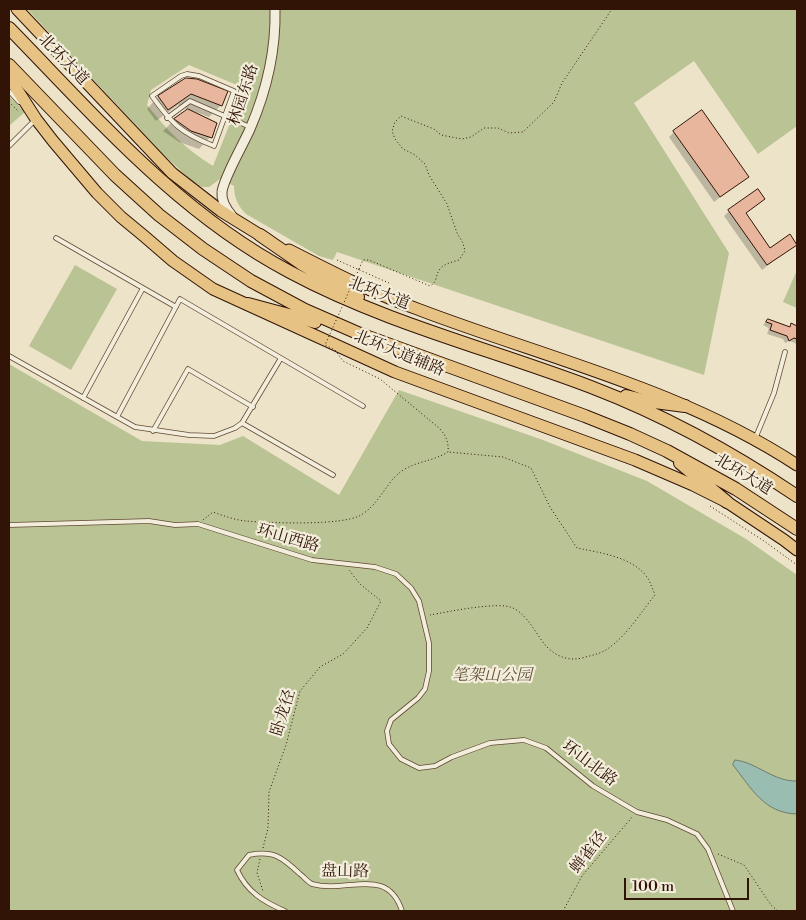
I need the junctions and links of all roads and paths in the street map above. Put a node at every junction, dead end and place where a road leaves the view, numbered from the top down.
1 (16, 9) edge
2 (275, 9) edge
3 (612, 9) edge
4 (9, 28) edge
5 (9, 65) edge
6 (9, 78) edge
7 (9, 91) edge
8 (9, 102) edge
9 (21, 114) dead end
10 (224, 116) junction
11 (167, 118) junction
12 (36, 119) junction
13 (251, 127) junction
14 (9, 146) edge
15 (130, 152) junction
16 (181, 180) junction
17 (224, 186) junction
18 (199, 195) junction
19 (238, 222) junction
20 (260, 235) junction
21 (56, 238) dead end
22 (337, 260) dead end
23 (359, 269) junction
24 (349, 273) dead end
25 (357, 277) dead end
26 (389, 283) dead end
27 (143, 288) junction
28 (248, 304) junction
29 (176, 307) junction
30 (400, 320) junction
31 (360, 334) junction
32 (786, 352) dead end
33 (9, 356) edge
34 (280, 358) junction
35 (592, 388) junction
36 (83, 398) junction
37 (363, 406) dead end
38 (685, 406) junction
39 (252, 407) junction
40 (117, 417) junction
41 (242, 423) junction
42 (153, 431) junction
43 (755, 439) junction
44 (667, 451) junction
45 (448, 452) junction
46 (797, 465) edge
47 (333, 475) dead end
48 (797, 496) edge
49 (704, 502) dead end
50 (727, 502) junction
51 (198, 524) junction
52 (9, 525) edge
53 (797, 529) edge
54 (797, 550) edge
55 (344, 564) junction
56 (797, 565) edge
57 (424, 615) junction
58 (389, 744) joint
59 (637, 812) junction
60 (708, 849) junction
61 (262, 852) junction
62 (267, 903) junction
63 (285, 911) edge
64 (402, 911) edge
65 (563, 911) edge
66 (733, 911) edge
67 (778, 911) edge

1 - 16 main road
2 - 13 street, 林园东路
3 - 23 path
4 - 15 highway, 北环大道
5 - 31 highway, 北环大道
6 - 12 main road, 北环大道辅路
7 - 12 lane, 北环大道辅路
8 - 9 path
10 - 11 lane
10 - 11 lane
10 - 11 lane
10 - 13 lane
12 - 14 lane
12 - 28 main road, 北环大道辅路
13 - 17 street, 林园东路
15 - 16 main road
15 - 30 highway, 北环大道
16 - 18 main road
17 - 18 street
17 - 19 street
18 - 19 main road
19 - 20 main road
20 - 30 highway
20 - 38 main road
21 - 27 lane
22 - 23 path
23 - 26 path
23 - 45 path, bridge
24 - 25 path
27 - 29 lane
27 - 36 lane
28 - 31 highway
28 - 50 main road, 北环大道辅路
29 - 34 lane
29 - 40 lane
30 - 35 highway, 北环大道
31 - 44 highway, 北环大道
32 - 43 lane
33 - 36 lane
34 - 37 lane
34 - 39 lane
35 - 38 highway
35 - 48 highway, 北环大道
36 - 40 lane
38 - 43 main road
39 - 41 lane
39 - 42 lane
40 - 42 lane
41 - 42 lane
41 - 47 lane
43 - 46 main road
44 - 50 highway
44 - 53 highway, 北环大道
45 - 51 path
45 - 57 path
49 - 56 path
50 - 54 main road, 北环大道辅路
51 - 52 lane, 环山西路
51 - 55 lane, 环山西路
55 - 57 lane, 环山西路
55 - 61 path, 卧龙径
57 - 58 lane, 环山西路
58 - 59 lane, 环山北路
59 - 60 lane, 环山北路
59 - 65 path, 蝉雀径
60 - 66 lane, 环山北路
60 - 67 path
61 - 62 path
61 - 62 lane
61 - 64 lane, 盘山路
62 - 63 lane

